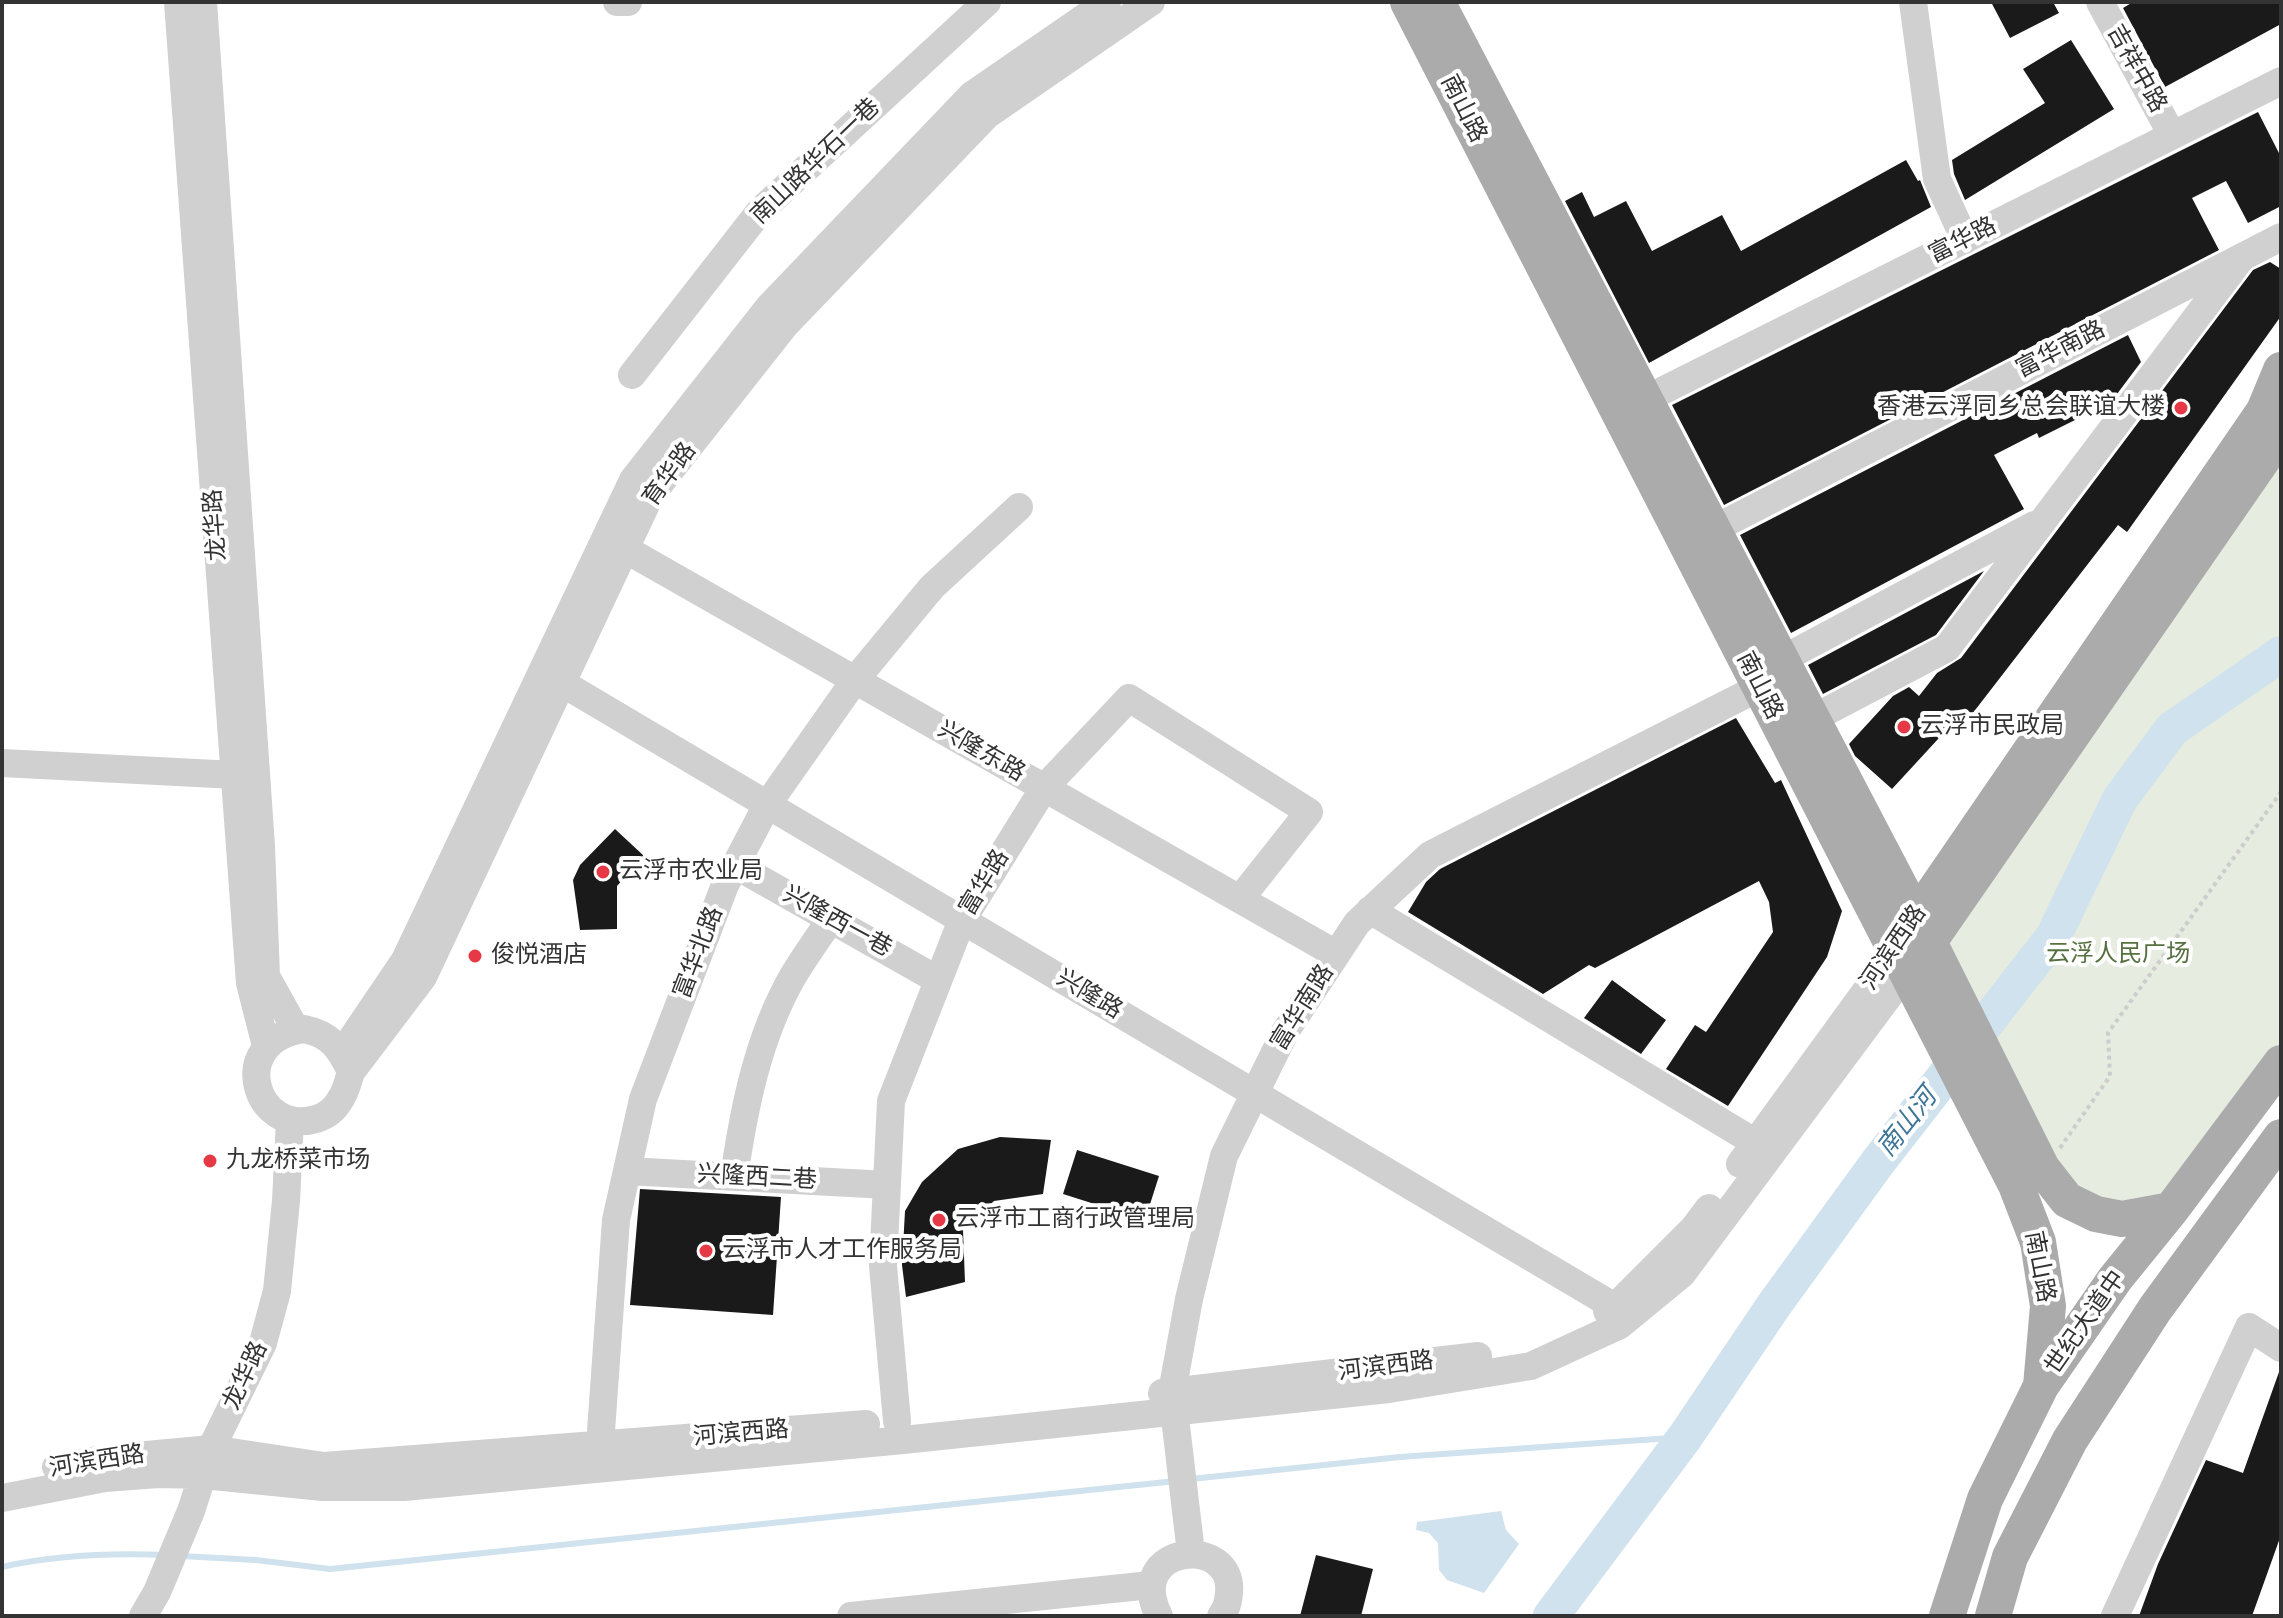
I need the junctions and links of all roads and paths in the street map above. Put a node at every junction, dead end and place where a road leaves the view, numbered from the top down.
1 (178, 2) edge
2 (203, 2) edge
3 (617, 2) edge
4 (628, 2) edge
5 (987, 2) edge
6 (1107, 2) edge
7 (1151, 2) edge
8 (1408, 2) edge
9 (1437, 2) edge
10 (1913, 2) edge
11 (2100, 2) edge
12 (2281, 81) edge
13 (2172, 135) junction
14 (2281, 237) edge
15 (1965, 240) junction
16 (2242, 257) junction
17 (2281, 370) edge
18 (632, 375) dead end
19 (1644, 400) junction
20 (2281, 433) edge
21 (1019, 507) dead end
22 (2043, 520) junction
23 (1712, 530) junction
24 (625, 549) junction
25 (1770, 674) junction
26 (855, 680) junction
27 (562, 683) junction
28 (1812, 719) junction
29 (2, 763) edge
30 (235, 775) junction
31 (1044, 788) junction
32 (2281, 792) edge
33 (767, 805) junction
34 (735, 865) junction
35 (1240, 899) junction
36 (1370, 910) junction
37 (831, 919) junction
38 (962, 920) junction
39 (1911, 946) junction
40 (1336, 954) junction
41 (938, 980) junction
42 (296, 1030) junction
43 (266, 1046) junction
44 (347, 1062) junction
45 (2281, 1063) edge
46 (1254, 1093) junction
47 (290, 1120) junction
48 (2281, 1137) edge
49 (1756, 1143) junction
50 (627, 1171) junction
51 (734, 1177) junction
52 (2029, 1177) junction
53 (887, 1185) junction
54 (2171, 1210) junction
55 (1615, 1307) junction
56 (2281, 1348) edge
57 (2041, 1386) junction
58 (1174, 1412) junction
59 (897, 1421) junction
60 (600, 1445) junction
61 (207, 1462) junction
62 (2, 1479) edge
63 (2, 1498) edge
64 (1190, 1542) junction
65 (1151, 1585) junction
66 (150, 1604) edge
67 (2001, 1614) edge
68 (851, 1616) edge
69 (1159, 1616) edge
70 (1221, 1616) edge
71 (1947, 1616) edge
72 (2115, 1616) edge

1 - 30 street, 龙华路
2 - 42 street, 龙华路
3 - 4 street
5 - 18 street, 南山路华石一巷
6 - 44 street, 育华路
7 - 24 street, 育华路
8 - 25 main road, 南山路
9 - 19 main road, 南山路
10 - 15 street
11 - 13 street, 吉祥中路
12 - 13 street, 富华路
13 - 15 street, 富华路
14 - 16 street, 富华南路
15 - 19 street, 富华路
16 - 22 street
16 - 23 street, 富华南路
17 - 39 main road, 河滨西路
19 - 23 main road, 南山路
20 - 39 main road, 河滨西路
21 - 26 street, 富华北路
22 - 25 street, 富华南路
22 - 28 street
23 - 25 main road, 南山路
24 - 26 street, 兴隆东路
24 - 27 street, 育华路
25 - 28 main road, 南山路
25 - 36 street, 富华南路
25 - 39 main road, 南山路
26 - 31 street, 兴隆东路
26 - 33 street, 富华北路
27 - 33 street, 兴隆路
27 - 44 street, 育华路
28 - 39 main road, 南山路
29 - 30 street
30 - 43 street, 龙华路
31 - 35 street, 兴隆东路
31 - 35 street, 富华路
31 - 38 street, 富华路
32 - 52 path
33 - 34 street, 富华北路
33 - 38 street, 兴隆路
34 - 37 street, 兴隆西一巷
34 - 50 street, 富华北路
35 - 40 street, 兴隆东路
36 - 40 street, 富华南路
36 - 49 street
37 - 41 street, 兴隆西一巷
37 - 51 street
38 - 41 street, 富华路
38 - 46 street, 兴隆路
39 - 49 street, 河滨西路
39 - 52 main road, 南山路
39 - 58 street, 河滨西路
40 - 46 street, 富华南路
41 - 53 street, 富华路
42 - 43 street
42 - 44 street
43 - 47 street, 龙华路
44 - 47 street
45 - 54 main road, 世纪大道中
46 - 55 street, 兴隆路
46 - 58 street, 富华南路
47 - 61 street, 龙华路
48 - 67 main road, 世纪大道中
49 - 55 street, 河滨西路
50 - 51 street, 兴隆西二巷
50 - 60 street, 富华北路
51 - 53 street, 兴隆西二巷
52 - 54 main road, 南山路
52 - 57 main road, 南山路
53 - 59 street, 富华路
54 - 57 main road, 世纪大道中
55 - 58 street, 河滨西路
56 - 72 street
57 - 71 main road, 世纪大道中
58 - 59 street, 河滨西路
58 - 61 street, 河滨西路
58 - 64 street, 富华南路
59 - 60 street, 河滨西路
60 - 61 street, 河滨西路
61 - 62 street, 河滨西路
61 - 63 street, 河滨西路
61 - 66 street, 龙华路
64 - 65 street
64 - 70 street
65 - 68 street
65 - 69 street

